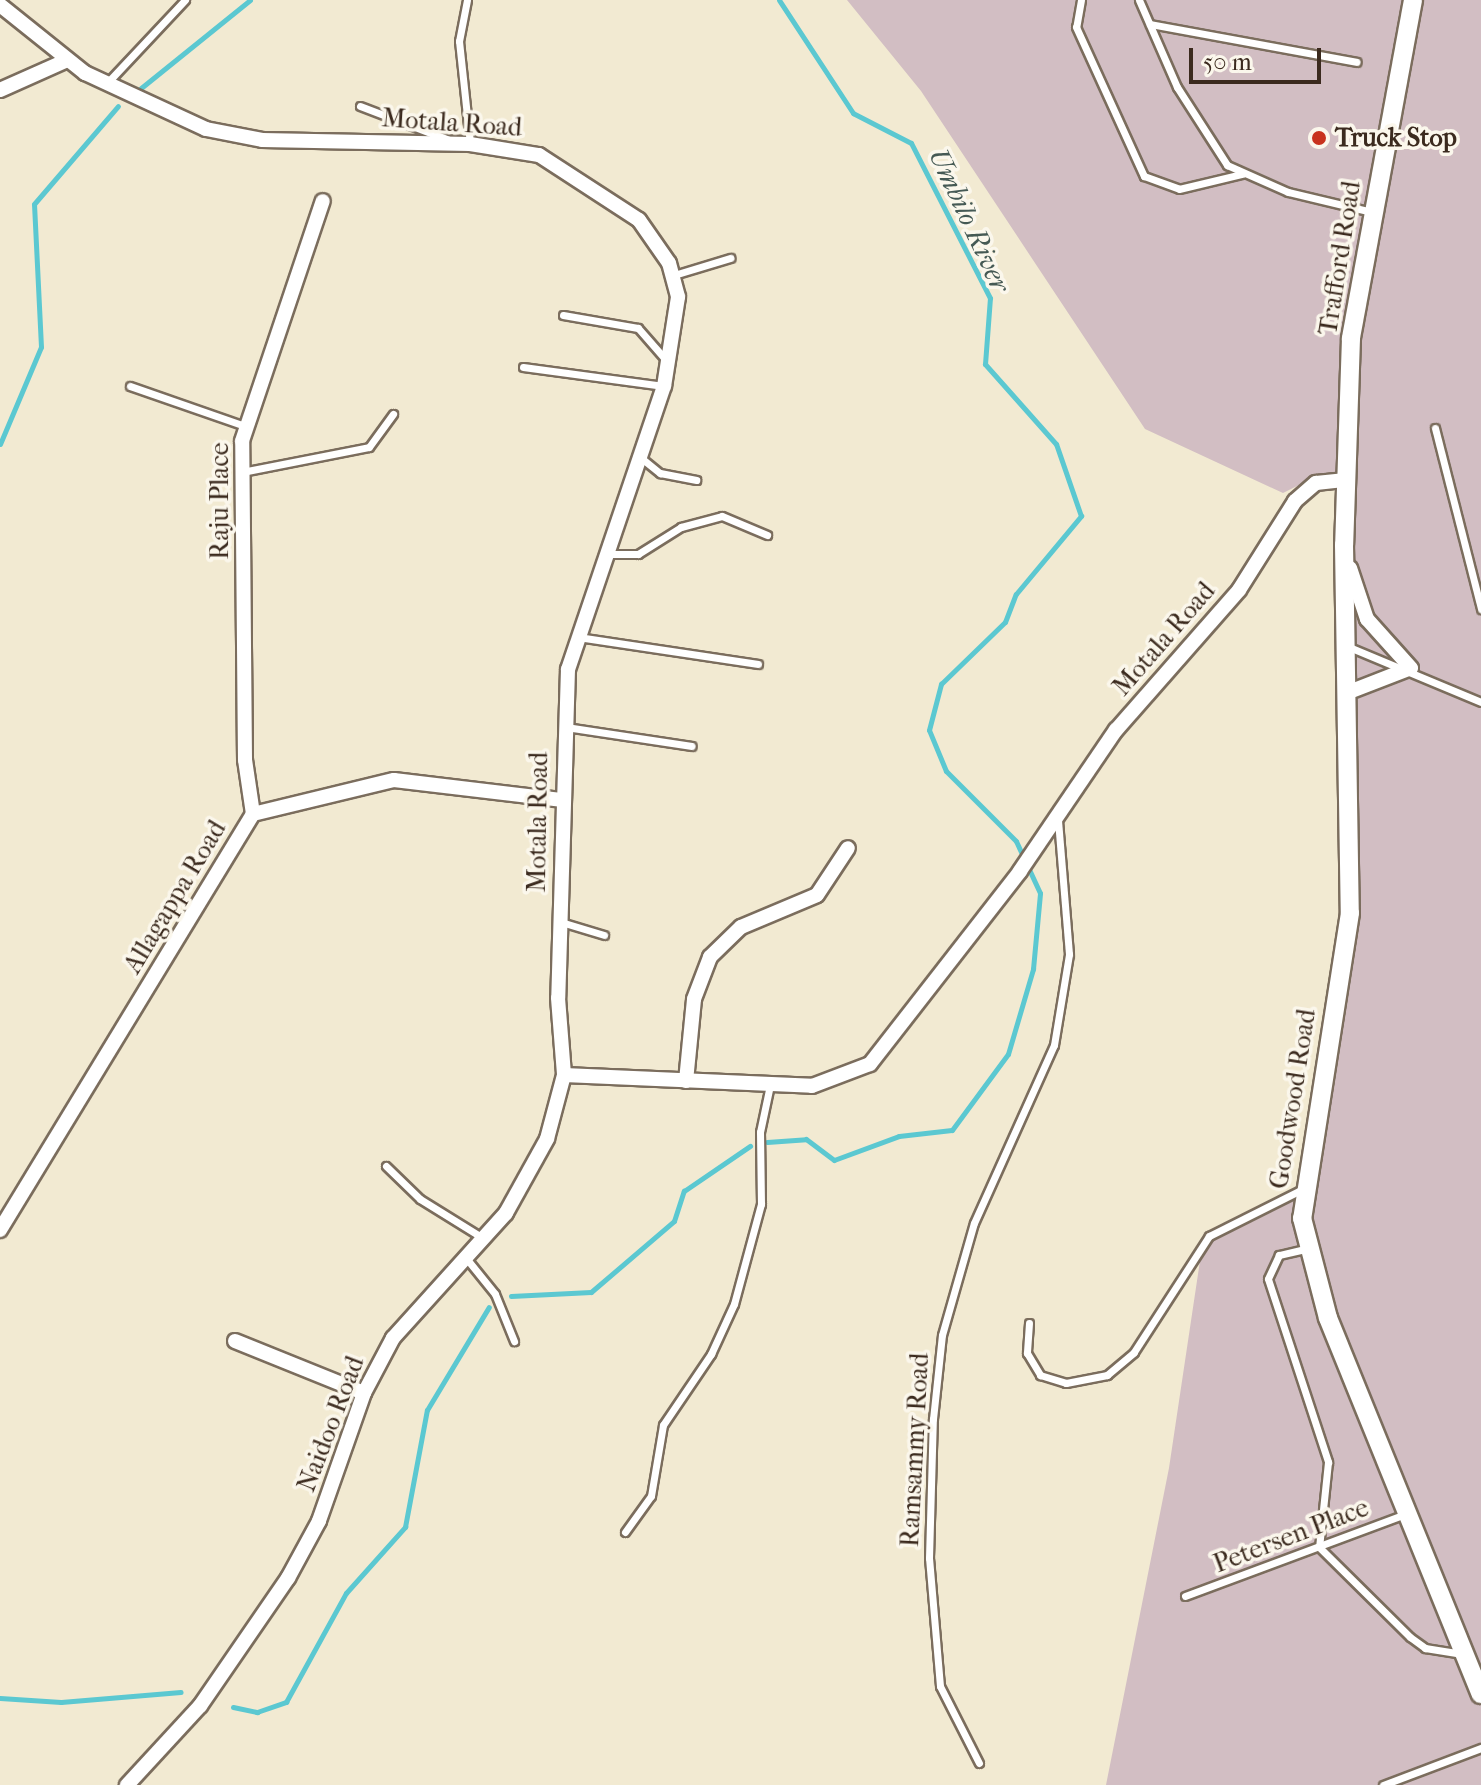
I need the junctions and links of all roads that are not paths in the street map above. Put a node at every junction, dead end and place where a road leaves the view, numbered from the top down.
1 (185, 0) edge
2 (467, 0) edge
3 (1081, 0) edge
4 (1139, 0) edge
5 (1413, 0) edge
6 (0, 5) edge
7 (1150, 24) junction
8 (65, 61) junction
9 (1357, 62) dead end
10 (105, 85) junction
11 (0, 90) edge
12 (360, 106) dead end
13 (454, 143) junction
14 (470, 144) junction
15 (1242, 174) junction
16 (323, 201) dead end
17 (1372, 212) junction
18 (730, 258) dead end
19 (674, 275) junction
20 (563, 315) dead end
21 (669, 366) junction
22 (523, 367) dead end
23 (130, 386) dead end
24 (664, 386) junction
25 (393, 414) dead end
26 (245, 426) junction
27 (1435, 428) dead end
28 (639, 455) junction
29 (242, 472) junction
30 (696, 480) dead end
31 (1346, 480) junction
32 (767, 535) dead end
33 (1344, 545) junction
34 (604, 554) junction
35 (1481, 609) edge
36 (576, 637) junction
37 (1347, 646) junction
38 (758, 664) dead end
39 (1411, 668) junction
40 (1349, 692) junction
41 (1481, 702) edge
42 (564, 727) junction
43 (692, 746) dead end
44 (561, 800) junction
45 (253, 814) junction
46 (1057, 818) junction
47 (848, 848) dead end
48 (561, 922) junction
49 (604, 935) dead end
50 (564, 1075) junction
51 (686, 1081) junction
52 (770, 1085) junction
53 (386, 1166) dead end
54 (1303, 1189) junction
55 (0, 1230) edge
56 (484, 1239) junction
57 (1305, 1249) junction
58 (466, 1258) junction
59 (1029, 1323) dead end
60 (235, 1341) dead end
61 (514, 1341) dead end
62 (364, 1393) junction
63 (1410, 1512) junction
64 (625, 1532) dead end
65 (1319, 1547) junction
66 (1185, 1596) dead end
67 (1466, 1654) junction
68 (1481, 1693) edge
69 (1481, 1748) edge
70 (979, 1763) dead end
71 (136, 1782) edge
72 (1383, 1785) edge

1 - 10 lane
2 - 14 lane
3 - 15 lane
4 - 7 lane
5 - 17 street, Trafford Road
6 - 8 street, Motala Road
7 - 9 lane
7 - 15 lane
8 - 10 street, Motala Road
8 - 11 street
10 - 13 street, Motala Road
12 - 13 lane
13 - 14 street, Motala Road
14 - 19 street, Motala Road
15 - 17 lane
16 - 26 street, Raju Place
17 - 31 street, Trafford Road
18 - 19 lane
19 - 21 street, Motala Road
20 - 21 lane
21 - 24 street, Motala Road
22 - 24 lane
23 - 26 lane
24 - 28 street, Motala Road
25 - 29 lane
26 - 29 street, Raju Place
27 - 35 lane
28 - 30 lane
28 - 34 street, Motala Road
29 - 45 street, Raju Place
31 - 33 street, Goodwood Road
31 - 46 street, Motala Road
32 - 34 lane
33 - 37 street, Goodwood Road
33 - 39 street
34 - 36 street, Motala Road
36 - 38 lane
36 - 42 street, Motala Road
37 - 39 lane
37 - 40 street, Goodwood Road
39 - 40 street
39 - 41 lane
40 - 54 street, Goodwood Road
42 - 43 lane
42 - 44 street, Motala Road
44 - 45 street, Allagappa Road
44 - 48 street, Motala Road
45 - 55 street, Allagappa Road
46 - 52 street, Motala Road
46 - 70 lane, Ramsammy Road
47 - 51 street
48 - 49 lane
48 - 50 street, Motala Road
50 - 51 street, Motala Road
50 - 56 street, Naidoo Road
51 - 52 street, Motala Road
52 - 64 lane
53 - 56 lane
54 - 57 street, Goodwood Road
54 - 59 lane
56 - 58 street, Naidoo Road
57 - 63 street, Goodwood Road
57 - 65 lane
58 - 61 lane
58 - 62 street, Naidoo Road
60 - 62 street
62 - 71 street, Naidoo Road
63 - 65 lane, Petersen Place
63 - 67 street, Goodwood Road
65 - 66 lane, Petersen Place
65 - 67 lane
67 - 68 street, Goodwood Road
69 - 72 lane

